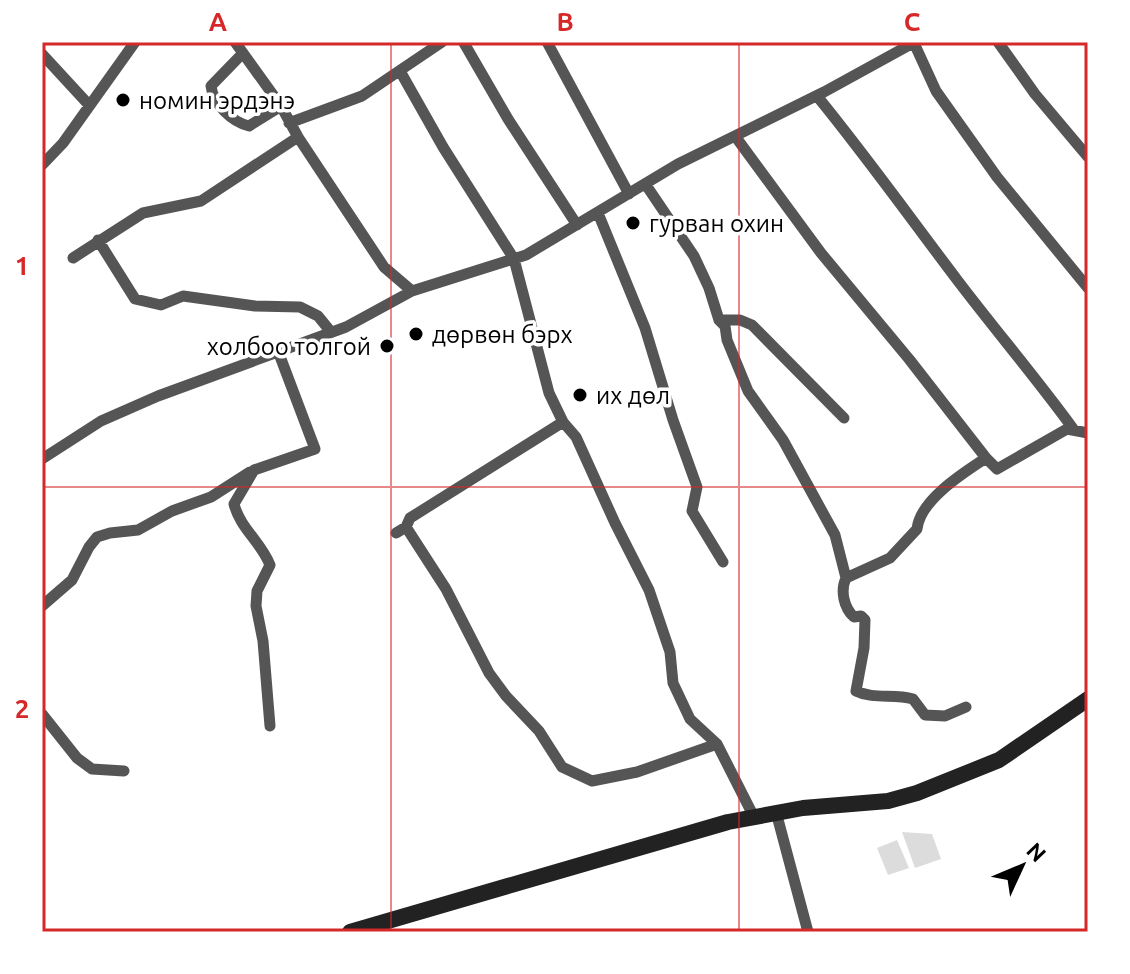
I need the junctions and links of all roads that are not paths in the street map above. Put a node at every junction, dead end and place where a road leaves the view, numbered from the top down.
1 (135, 42) edge
2 (235, 42) edge
3 (442, 42) edge
4 (464, 42) edge
5 (478, 42) edge
6 (547, 42) edge
7 (914, 42) edge
8 (998, 42) edge
9 (243, 53) junction
10 (42, 54) edge
11 (400, 71) junction
12 (817, 96) junction
13 (89, 105) junction
14 (281, 106) junction
15 (289, 123) junction
16 (735, 136) junction
17 (298, 137) junction
18 (1088, 157) edge
19 (42, 165) edge
20 (646, 185) junction
21 (629, 194) junction
22 (598, 213) junction
23 (577, 225) junction
24 (98, 240) junction
25 (73, 258) dead end
26 (514, 259) junction
27 (1088, 288) edge
28 (412, 291) junction
29 (719, 320) junction
30 (331, 332) junction
31 (278, 351) junction
32 (844, 418) dead end
33 (563, 422) junction
34 (1074, 430) junction
35 (1088, 433) edge
36 (986, 458) junction
37 (42, 459) edge
38 (254, 470) junction
39 (723, 562) dead end
40 (846, 578) junction
41 (42, 606) edge
42 (1088, 699) edge
43 (966, 707) dead end
44 (42, 714) edge
45 (270, 726) dead end
46 (717, 744) junction
47 (124, 771) dead end
48 (776, 812) junction
49 (754, 817) junction
50 (350, 932) edge
51 (808, 932) edge

1 - 13 street
2 - 9 street
3 - 11 street
4 - 5 street
4 - 23 street
6 - 21 street
7 - 12 street
7 - 27 street
8 - 18 street
9 - 14 street
9 - 14 street
10 - 13 street
11 - 15 street
11 - 26 street
12 - 16 street
12 - 34 street
13 - 19 street
14 - 15 street
15 - 17 street
16 - 20 street
16 - 36 street
17 - 24 street
17 - 28 street
20 - 21 street
20 - 29 street
21 - 22 street
22 - 23 street
22 - 39 street
23 - 26 street
24 - 25 street
24 - 30 street
26 - 28 street
26 - 33 street
28 - 30 street
29 - 32 street
29 - 40 street
30 - 31 street
31 - 37 street
31 - 38 street
33 - 46 street
33 - 46 street
34 - 35 street
34 - 36 street
36 - 40 street
38 - 41 street
38 - 45 street
40 - 43 street
42 - 48 street
44 - 47 street
46 - 49 street
48 - 49 street
48 - 51 street
49 - 50 street

